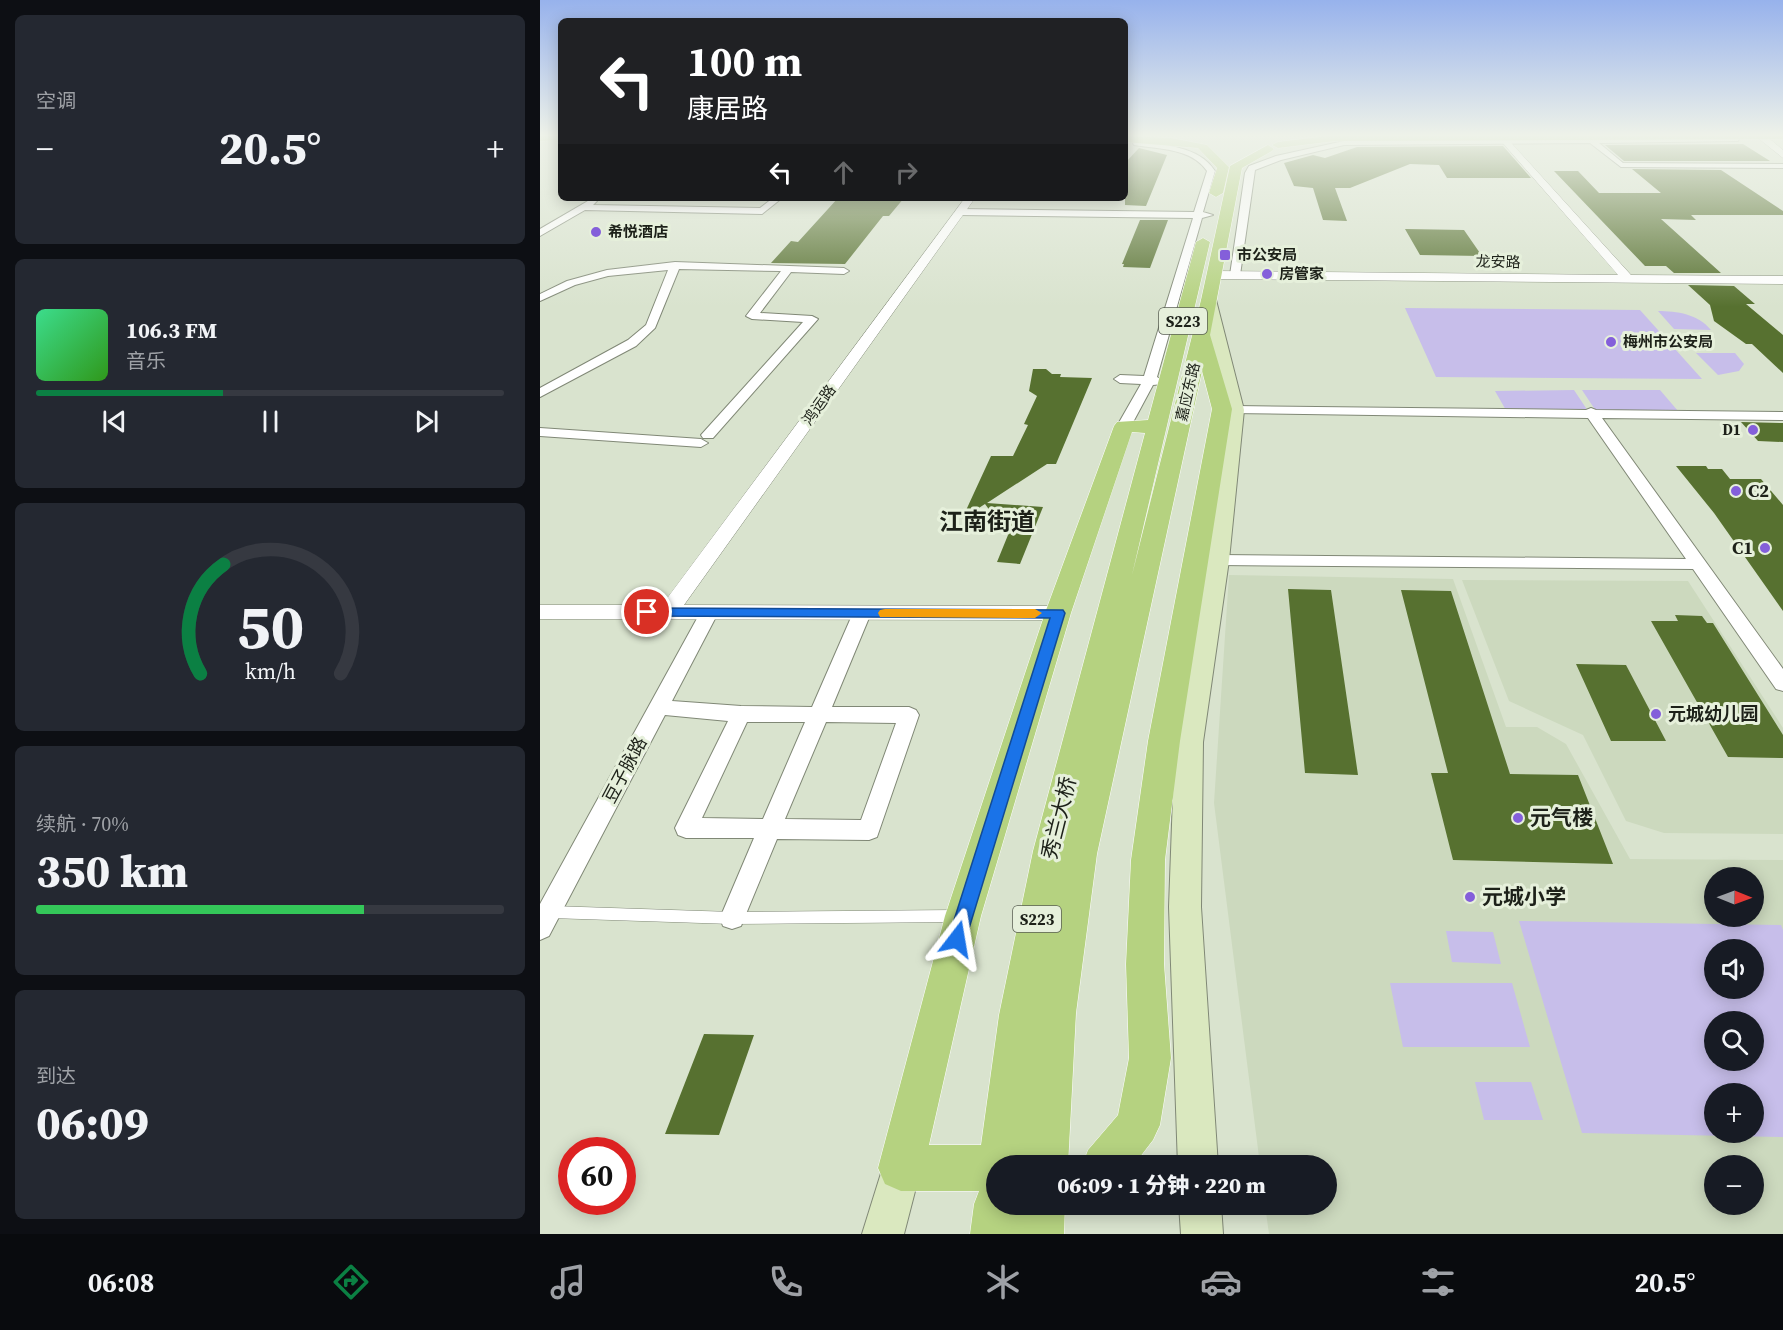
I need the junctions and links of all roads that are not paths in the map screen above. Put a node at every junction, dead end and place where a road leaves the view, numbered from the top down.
1 (1208, 193) edge
2 (1213, 193) edge
3 (1231, 193) edge
4 (1246, 193) edge
5 (1554, 193) edge
6 (592, 201) edge
7 (774, 201) edge
8 (968, 201) edge
9 (582, 207) junction
10 (960, 212) junction
11 (1204, 215) junction
12 (540, 233) edge
13 (675, 265) junction
14 (788, 269) junction
15 (844, 271) dead end
16 (1235, 275) junction
17 (1629, 279) junction
18 (1783, 280) edge
19 (1211, 288) junction
20 (540, 298) edge
21 (1201, 335) junction
22 (1120, 379) dead end
23 (1149, 381) junction
24 (1169, 381) junction
25 (540, 393) edge
26 (1236, 410) junction
27 (1591, 412) junction
28 (1783, 416) edge
29 (1124, 426) junction
30 (1157, 428) junction
31 (1179, 430) junction
32 (540, 432) edge
33 (1215, 439) junction
34 (1156, 476) junction
35 (1218, 560) junction
36 (1699, 564) junction
37 (540, 612) edge
38 (668, 612) junction
39 (709, 613) junction
40 (862, 613) junction
41 (1058, 613) junction
42 (1108, 678) junction
43 (1783, 684) edge
44 (658, 707) junction
45 (741, 714) junction
46 (818, 715) junction
47 (769, 829) junction
48 (963, 916) junction
49 (732, 918) junction
50 (544, 920) edge
51 (1002, 1155) edge
52 (1046, 1155) edge
53 (1113, 1155) edge
54 (1197, 1155) edge
55 (901, 1168) junction
56 (986, 1168) edge
57 (996, 1215) edge
58 (1041, 1215) edge
59 (1201, 1215) edge
60 (884, 1234) edge
61 (994, 1234) edge
62 (1040, 1234) edge
63 (1202, 1234) edge

1 - 11 street
2 - 11 main road, 嘉应东路 / S223
3 - 19 main road, 嘉应东路 / S223
4 - 16 street
5 - 17 street
6 - 9 street
7 - 9 street
8 - 10 street, 鸿运路
9 - 12 street
10 - 11 street
10 - 38 street, 鸿运路
11 - 23 street
11 - 24 main road, 嘉应东路 / S223
13 - 14 street
13 - 20 street
13 - 25 street
14 - 15 street
14 - 32 street
16 - 17 street, 龙安路
16 - 19 street, 龙安路
17 - 18 street, 龙安路
19 - 21 main road, 嘉应东路 / S223
19 - 26 main road
21 - 31 main road, 嘉应东路 / S223
21 - 33 main road
22 - 23 street
23 - 24 street
23 - 29 street
24 - 30 main road, 嘉应东路 / S223
26 - 27 street
26 - 35 main road
27 - 28 street
27 - 36 street
29 - 30 main road
29 - 41 main road
30 - 34 main road, 嘉应东路 / S223
31 - 33 main road
31 - 34 main road, 嘉应东路 / S223
33 - 53 main road
34 - 42 main road, 秀兰大桥 / S223
35 - 36 street
35 - 54 main road
36 - 43 street
37 - 38 street
38 - 39 street
39 - 40 street
39 - 44 street, 豆子脉路
40 - 41 street
40 - 46 street
41 - 48 main road
42 - 51 main road, 秀兰大桥 / S223
42 - 52 main road, 秀兰大桥 / S223
44 - 45 street
44 - 50 street, 豆子脉路
45 - 46 street
45 - 47 street
46 - 47 street
46 - 47 street
47 - 49 street
48 - 49 lane
48 - 55 main road
49 - 50 lane
55 - 56 main road
55 - 60 main road
57 - 61 main road
58 - 62 main road
59 - 63 main road

